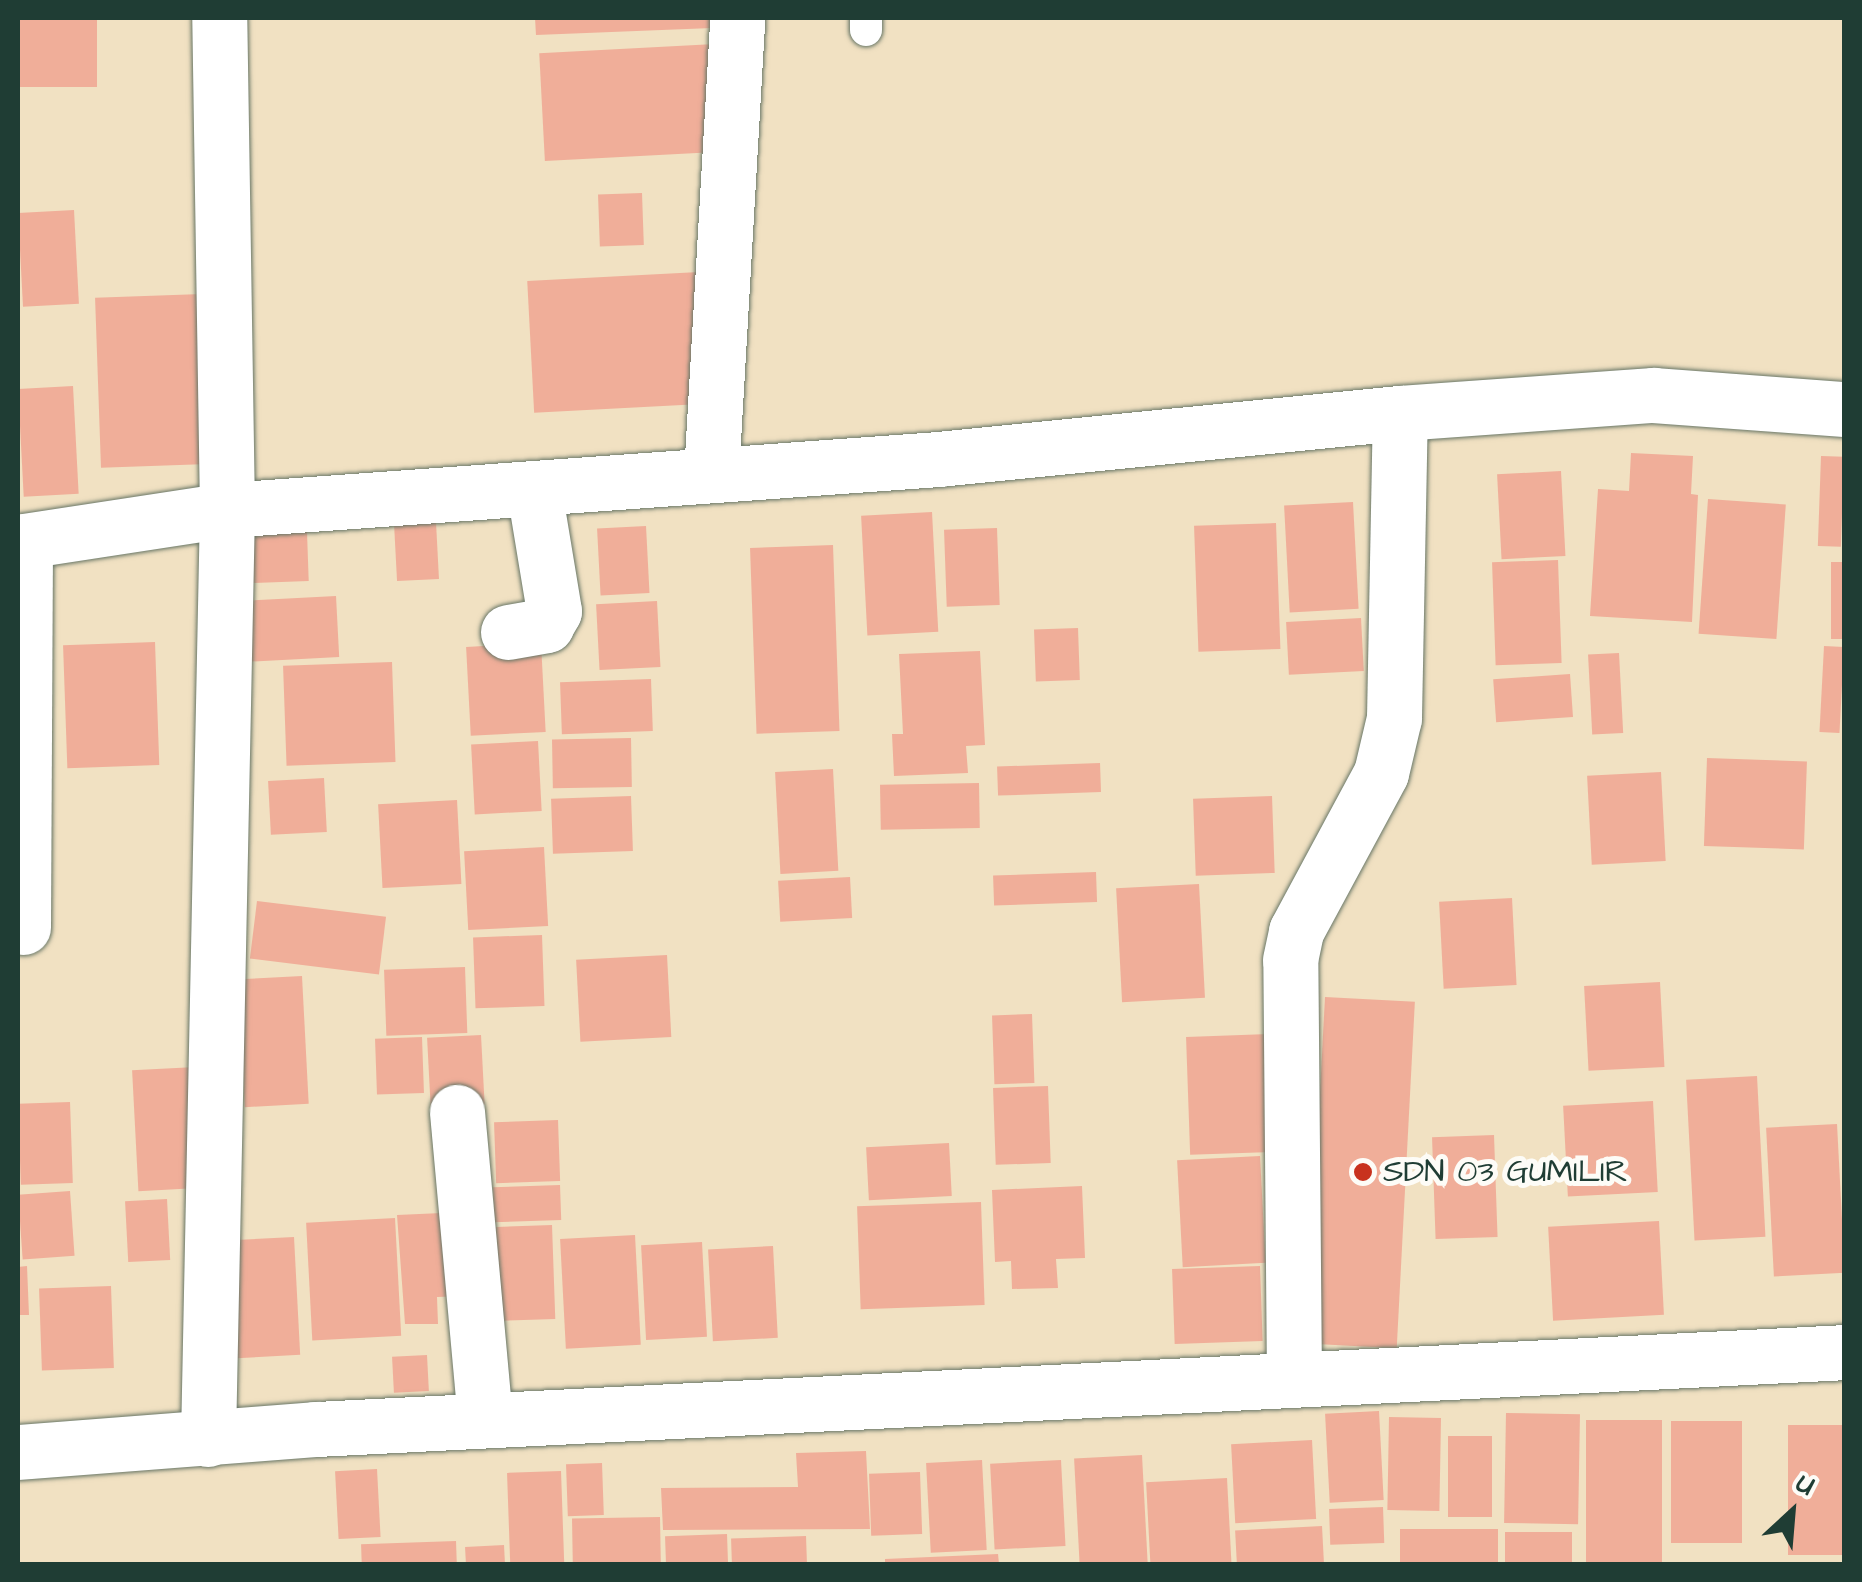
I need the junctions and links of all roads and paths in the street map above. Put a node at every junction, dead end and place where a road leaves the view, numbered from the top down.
1 (218, 18) edge
2 (737, 18) edge
3 (1844, 409) edge
4 (1400, 412) junction
5 (711, 475) junction
6 (534, 490) junction
7 (228, 510) junction
8 (21, 542) edge
9 (508, 632) dead end
10 (23, 928) dead end
11 (457, 1112) dead end
12 (1844, 1352) edge
13 (1294, 1380) junction
14 (485, 1420) junction
15 (208, 1439) junction
16 (18, 1452) edge

1 - 7 street
2 - 5 street
3 - 4 street
4 - 5 street
4 - 13 street
5 - 6 street
6 - 7 street
6 - 9 street
7 - 8 street
7 - 15 street
8 - 10 street
11 - 14 street
12 - 13 street
13 - 14 street
14 - 15 street
15 - 16 street

